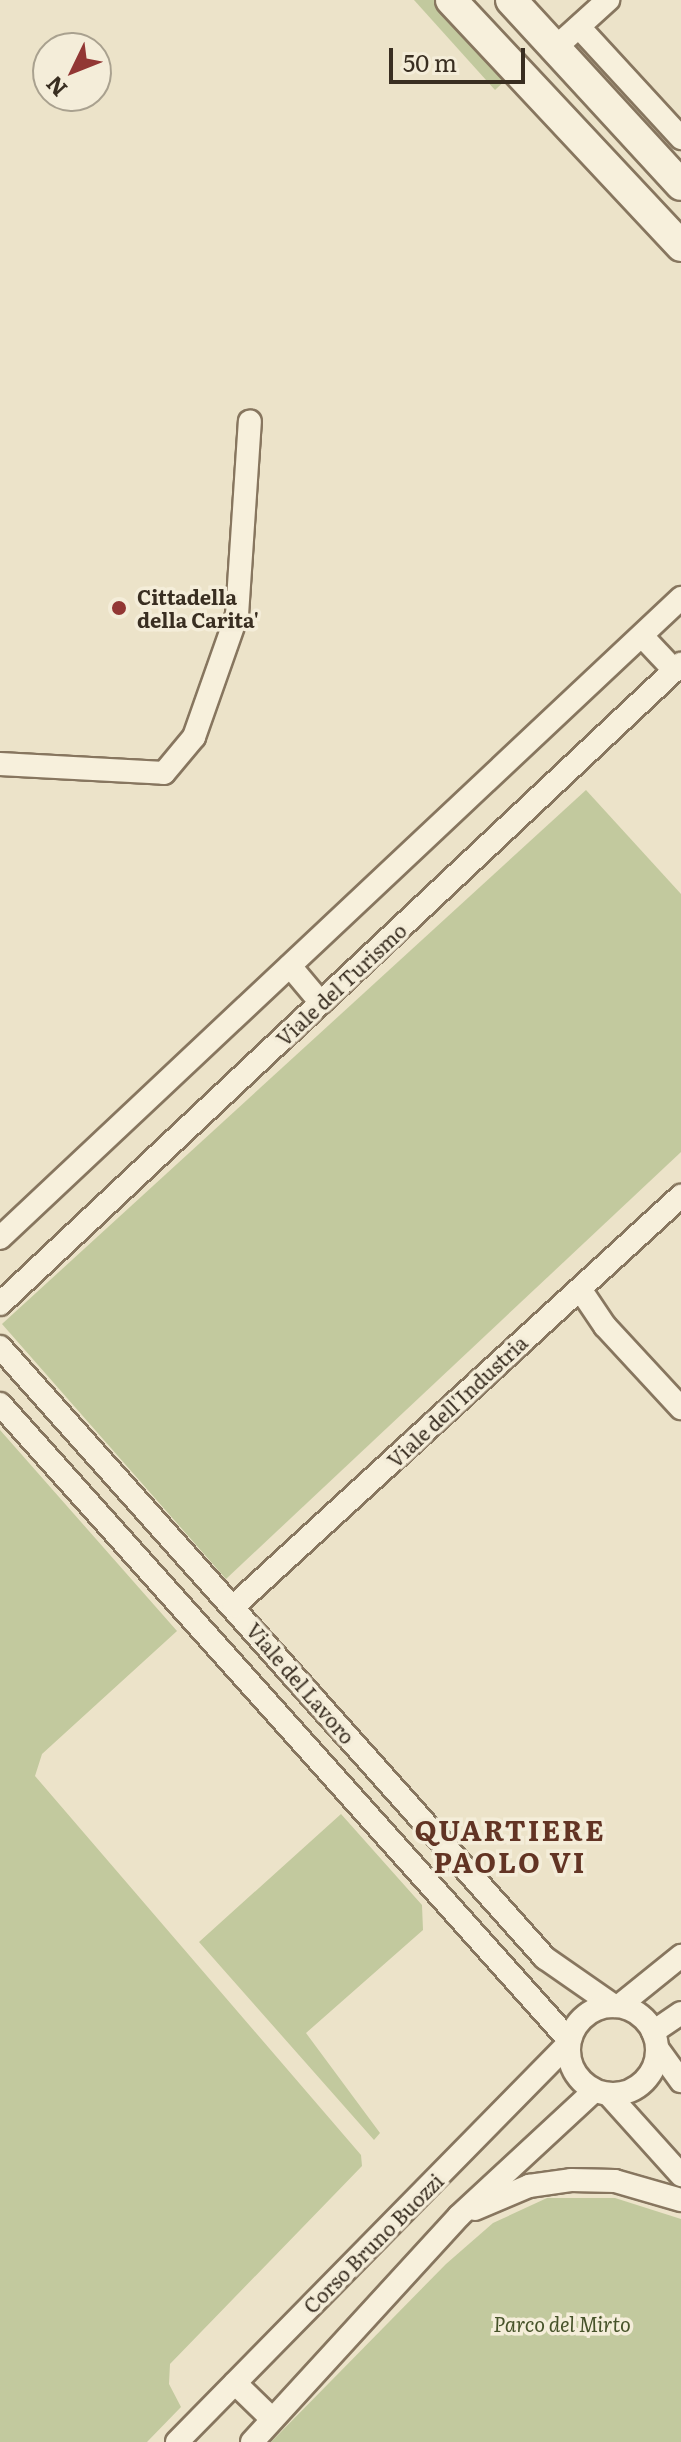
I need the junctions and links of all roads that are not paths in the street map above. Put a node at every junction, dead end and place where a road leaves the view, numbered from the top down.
1 (451, 0) edge
2 (511, 0) edge
3 (608, 0) edge
4 (579, 27) junction
5 (555, 48) junction
6 (681, 138) edge
7 (681, 185) edge
8 (681, 246) edge
9 (250, 421) dead end
10 (681, 598) edge
11 (642, 636) junction
12 (677, 667) edge
13 (0, 764) edge
14 (290, 966) junction
15 (321, 1003) junction
16 (681, 1196) edge
17 (0, 1238) edge
18 (580, 1289) junction
19 (0, 1304) edge
20 (0, 1347) edge
21 (0, 1404) edge
22 (681, 1408) edge
23 (234, 1606) junction
24 (681, 1956) edge
25 (616, 2006) junction
26 (681, 2013) edge
27 (655, 2040) junction
28 (569, 2042) junction
29 (681, 2081) edge
30 (602, 2093) junction
31 (681, 2175) edge
32 (681, 2200) edge
33 (459, 2216) junction
34 (235, 2383) junction
35 (272, 2419) junction
36 (177, 2442) edge
37 (252, 2442) edge

1 - 8 street
2 - 5 street
3 - 4 street
4 - 5 street
4 - 6 street
5 - 7 street
9 - 13 street
10 - 11 street
11 - 12 street
11 - 14 street
12 - 15 street, Viale del Turismo
14 - 15 street
14 - 17 street
15 - 19 street, Viale del Turismo
16 - 18 street, Viale dell'Industria
18 - 22 street
18 - 23 street, Viale dell'Industria
20 - 23 street, Viale del Lavoro
21 - 28 street, Viale del Lavoro
23 - 25 street, Viale del Lavoro
24 - 25 street
25 - 27 street
25 - 28 street
26 - 27 street
27 - 29 street
27 - 30 street
28 - 30 street
28 - 34 street, Corso Bruno Buozzi
30 - 31 street
30 - 33 street
32 - 33 street
33 - 35 street
34 - 35 street
34 - 36 street, Corso Bruno Buozzi
35 - 37 street

